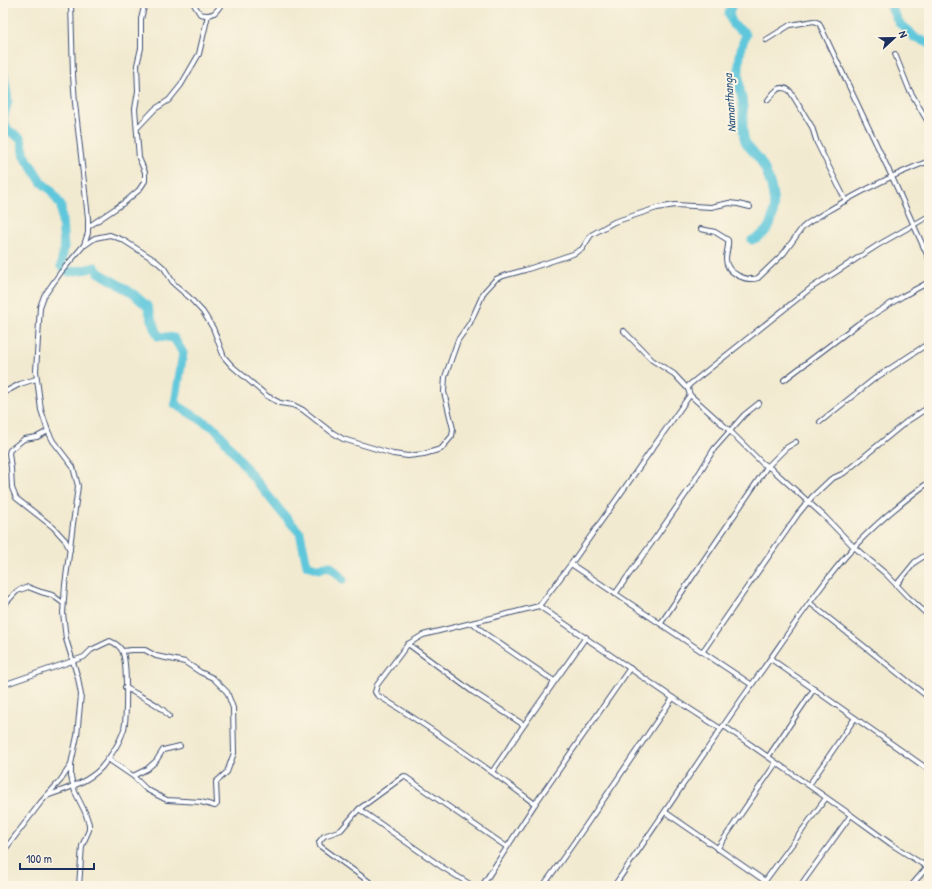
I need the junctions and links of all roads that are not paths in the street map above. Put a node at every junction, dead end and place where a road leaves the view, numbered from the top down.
1 (71, 3) edge
2 (145, 3) edge
3 (193, 3) edge
4 (222, 3) edge
5 (208, 15) junction
6 (766, 40) dead end
7 (895, 54) dead end
8 (768, 100) dead end
9 (929, 124) edge
10 (137, 128) junction
11 (929, 161) edge
12 (892, 177) junction
13 (846, 201) junction
14 (750, 208) dead end
15 (929, 216) edge
16 (913, 225) junction
17 (88, 227) junction
18 (701, 229) dead end
19 (84, 245) junction
20 (929, 259) edge
21 (929, 282) edge
22 (624, 331) dead end
23 (929, 343) edge
24 (36, 379) junction
25 (784, 380) dead end
26 (688, 389) junction
27 (3, 393) edge
28 (690, 395) junction
29 (759, 403) dead end
30 (929, 407) edge
31 (820, 422) dead end
32 (48, 431) junction
33 (730, 431) junction
34 (796, 442) dead end
35 (768, 467) junction
36 (929, 482) edge
37 (807, 502) junction
38 (854, 547) junction
39 (70, 550) junction
40 (929, 554) edge
41 (571, 564) junction
42 (897, 584) junction
43 (615, 594) junction
44 (64, 603) junction
45 (810, 603) junction
46 (3, 606) edge
47 (539, 606) junction
48 (929, 616) edge
49 (473, 623) junction
50 (661, 623) junction
51 (586, 637) junction
52 (408, 644) junction
53 (123, 651) junction
54 (703, 651) junction
55 (771, 659) junction
56 (72, 660) junction
57 (630, 668) junction
58 (554, 681) junction
59 (3, 685) edge
60 (752, 685) junction
61 (125, 688) junction
62 (814, 689) junction
63 (673, 698) junction
64 (929, 698) edge
65 (169, 716) dead end
66 (855, 718) junction
67 (524, 725) junction
68 (722, 727) junction
69 (180, 746) dead end
70 (768, 757) junction
71 (108, 759) junction
72 (776, 763) junction
73 (71, 764) junction
74 (929, 770) edge
75 (492, 772) junction
76 (133, 776) junction
77 (809, 785) junction
78 (73, 786) junction
79 (47, 796) junction
80 (826, 798) junction
81 (535, 804) junction
82 (358, 809) junction
83 (665, 812) junction
84 (851, 815) junction
85 (507, 847) junction
86 (718, 849) junction
87 (3, 852) edge
88 (928, 866) edge
89 (765, 881) junction
90 (79, 886) edge
91 (375, 886) edge
92 (473, 886) edge
93 (482, 886) edge
94 (543, 886) edge
95 (614, 886) edge
96 (762, 886) edge
97 (800, 886) edge
98 (911, 886) edge

1 - 17 street
2 - 10 street
3 - 5 street
4 - 5 street
5 - 10 street
6 - 12 street
7 - 9 street
8 - 13 street
10 - 17 street
11 - 12 street
12 - 13 street
12 - 16 street
13 - 18 street
14 - 19 street
15 - 16 street
16 - 20 street
16 - 26 street
17 - 19 street
19 - 24 street
21 - 25 street
22 - 26 street
23 - 31 street
24 - 27 street
24 - 32 street
26 - 28 street
28 - 33 street
28 - 41 street
29 - 33 street
30 - 37 street
32 - 39 street
32 - 39 street
33 - 35 street
33 - 43 street
34 - 35 street
35 - 37 street
35 - 50 street
36 - 38 street
37 - 38 street
37 - 54 street
38 - 42 street
38 - 45 street
39 - 44 street
40 - 42 street
41 - 43 street
41 - 47 street
42 - 48 street
43 - 50 street
44 - 46 street
44 - 56 street
45 - 55 street
45 - 64 street
47 - 49 street
47 - 51 street
49 - 52 street
49 - 58 street
50 - 54 street
51 - 57 street
51 - 58 street
52 - 67 street
52 - 75 street
53 - 56 street
53 - 61 street
53 - 76 street
54 - 60 street
55 - 60 street
55 - 62 street
56 - 59 street
56 - 73 street
57 - 63 street
57 - 81 street
58 - 67 street
60 - 68 street
61 - 65 street
61 - 71 street
62 - 66 street
62 - 70 street
63 - 68 street
63 - 94 street
66 - 74 street
66 - 77 street
67 - 75 street
68 - 70 street
68 - 83 street
69 - 76 street
70 - 72 street
71 - 76 street
71 - 78 street
72 - 77 street
72 - 86 street
73 - 78 street
73 - 79 street
75 - 81 street
77 - 80 street
78 - 79 street
78 - 90 street
79 - 87 street
80 - 84 street
80 - 89 street
81 - 85 street
82 - 85 street
82 - 91 street
82 - 92 street
83 - 86 street
83 - 95 street
84 - 88 street
84 - 97 street
85 - 93 street
86 - 89 street
88 - 98 street
89 - 96 street

